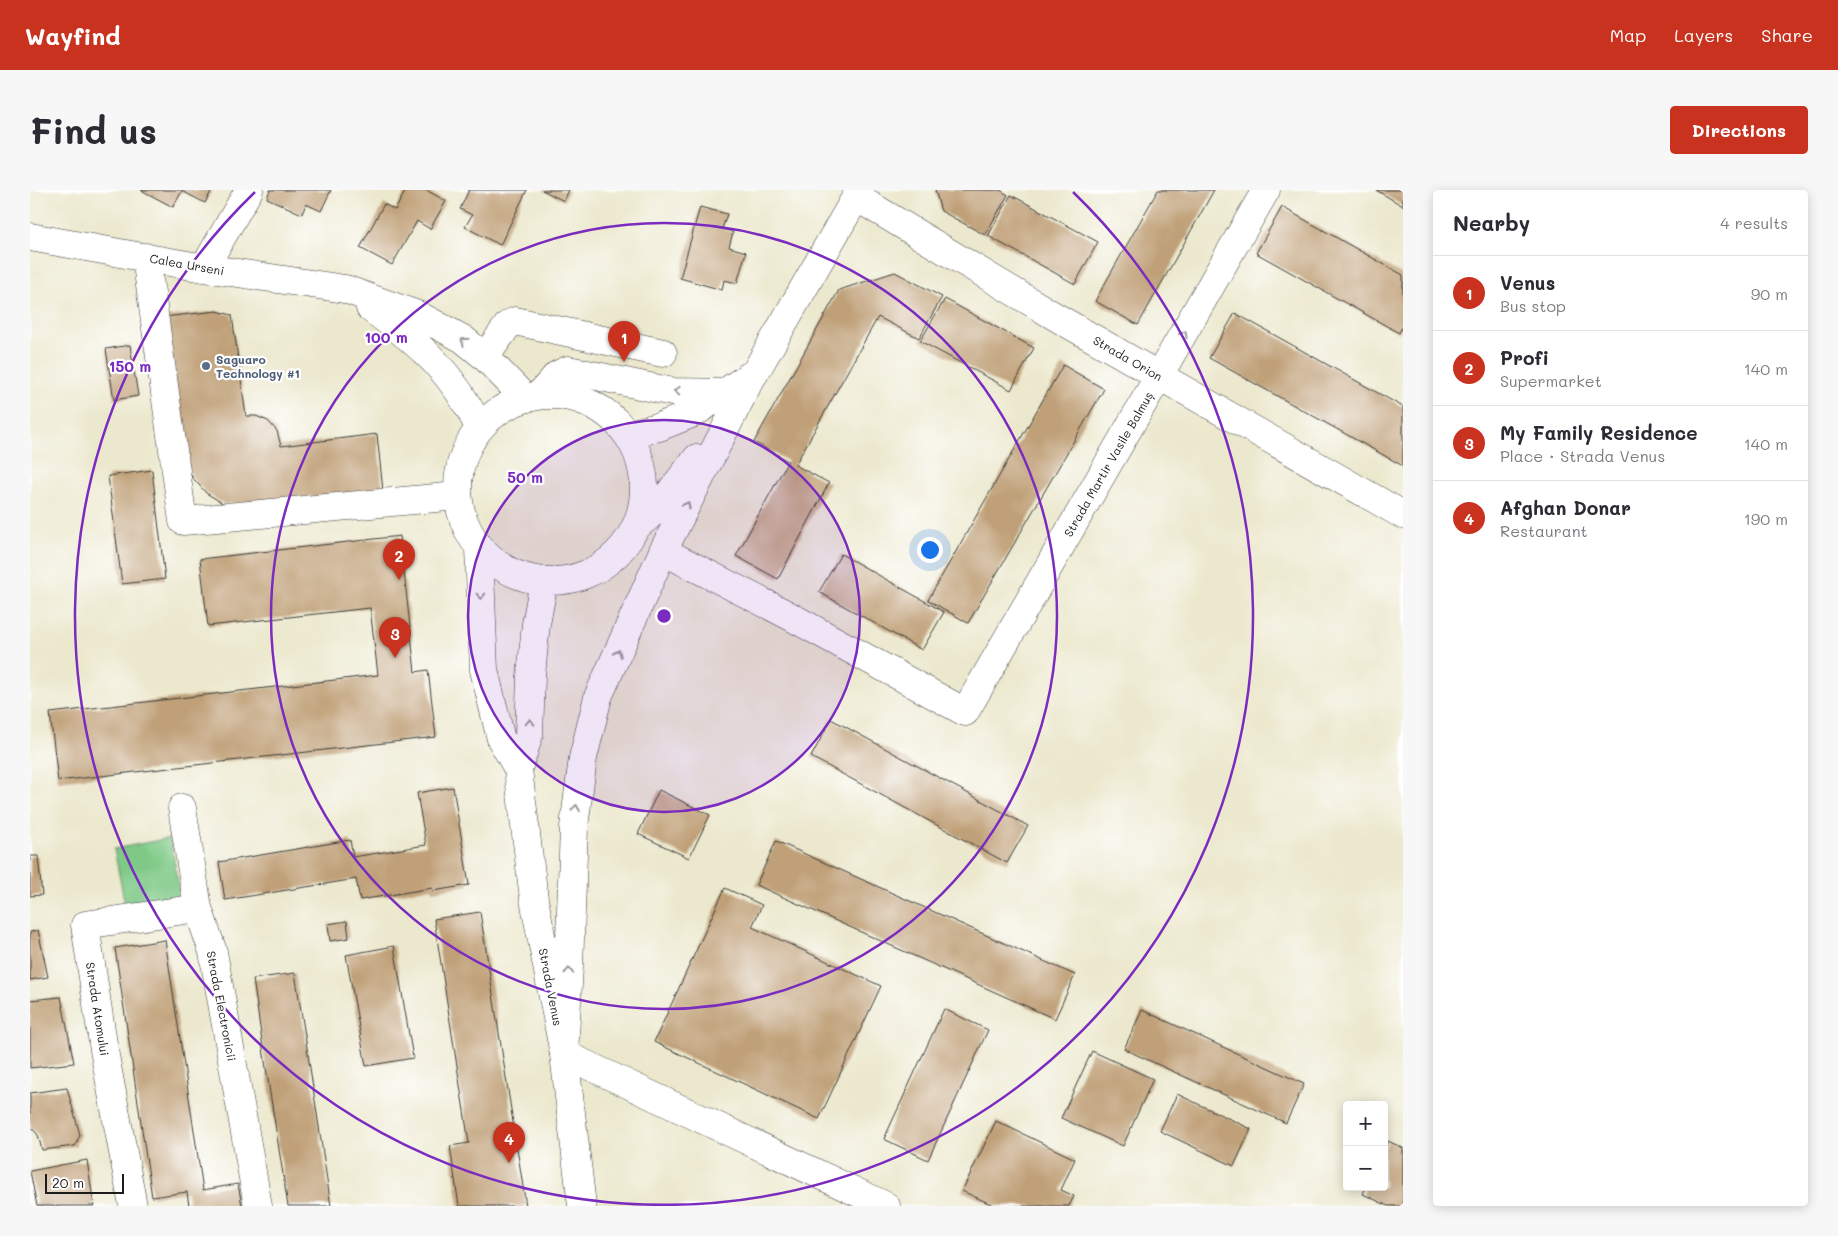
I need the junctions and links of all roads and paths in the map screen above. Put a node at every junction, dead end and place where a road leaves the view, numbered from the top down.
1 (249, 190) edge
2 (1266, 190) edge
3 (858, 193) edge
4 (30, 237) edge
5 (146, 258) junction
6 (204, 268) junction
7 (345, 289) junction
8 (663, 353) dead end
9 (485, 357) junction
10 (1159, 376) junction
11 (743, 383) junction
12 (532, 396) junction
13 (479, 427) junction
14 (628, 434) junction
15 (458, 496) junction
16 (1403, 515) edge
17 (635, 528) junction
18 (479, 548) junction
19 (663, 551) junction
20 (544, 581) junction
21 (518, 769) junction
22 (182, 808) dead end
23 (198, 908) junction
24 (564, 1054) junction
25 (134, 1206) edge
26 (258, 1206) edge
27 (582, 1206) edge
28 (886, 1206) edge

1 - 6 main road
10 -> 2 main road, Strada Martir Vasile Balmuș
3 - 10 main road, Strada Orion
3 - 11 main road
4 - 5 main road, Calea Urseni
5 - 6 main road, Calea Urseni
5 - 15 main road
6 - 7 main road, Calea Urseni
9 -> 7 main road, Calea Urseni
7 - 13 main road, Calea Urseni
8 - 9 main road
9 - 12 main road, Calea Urseni
10 - 16 main road, Strada Orion
10 - 19 main road, Strada Martir Vasile Balmuș
11 -> 12 main road
11 - 14 main road
11 - 17 main road
19 -> 11 main road
12 - 13 main road
12 - 14 main road
13 - 15 main road
14 - 17 main road
15 - 18 main road
17 - 20 main road
18 - 20 main road
18 -> 21 main road, Strada Venus
24 -> 19 main road
21 -> 20 main road, Strada Venus
21 - 24 main road, Strada Venus
22 - 23 main road, Strada Electronicii
23 - 25 main road, Strada Atomului
23 - 26 main road, Strada Electronicii
24 - 27 main road, Strada Venus
24 - 28 main road

